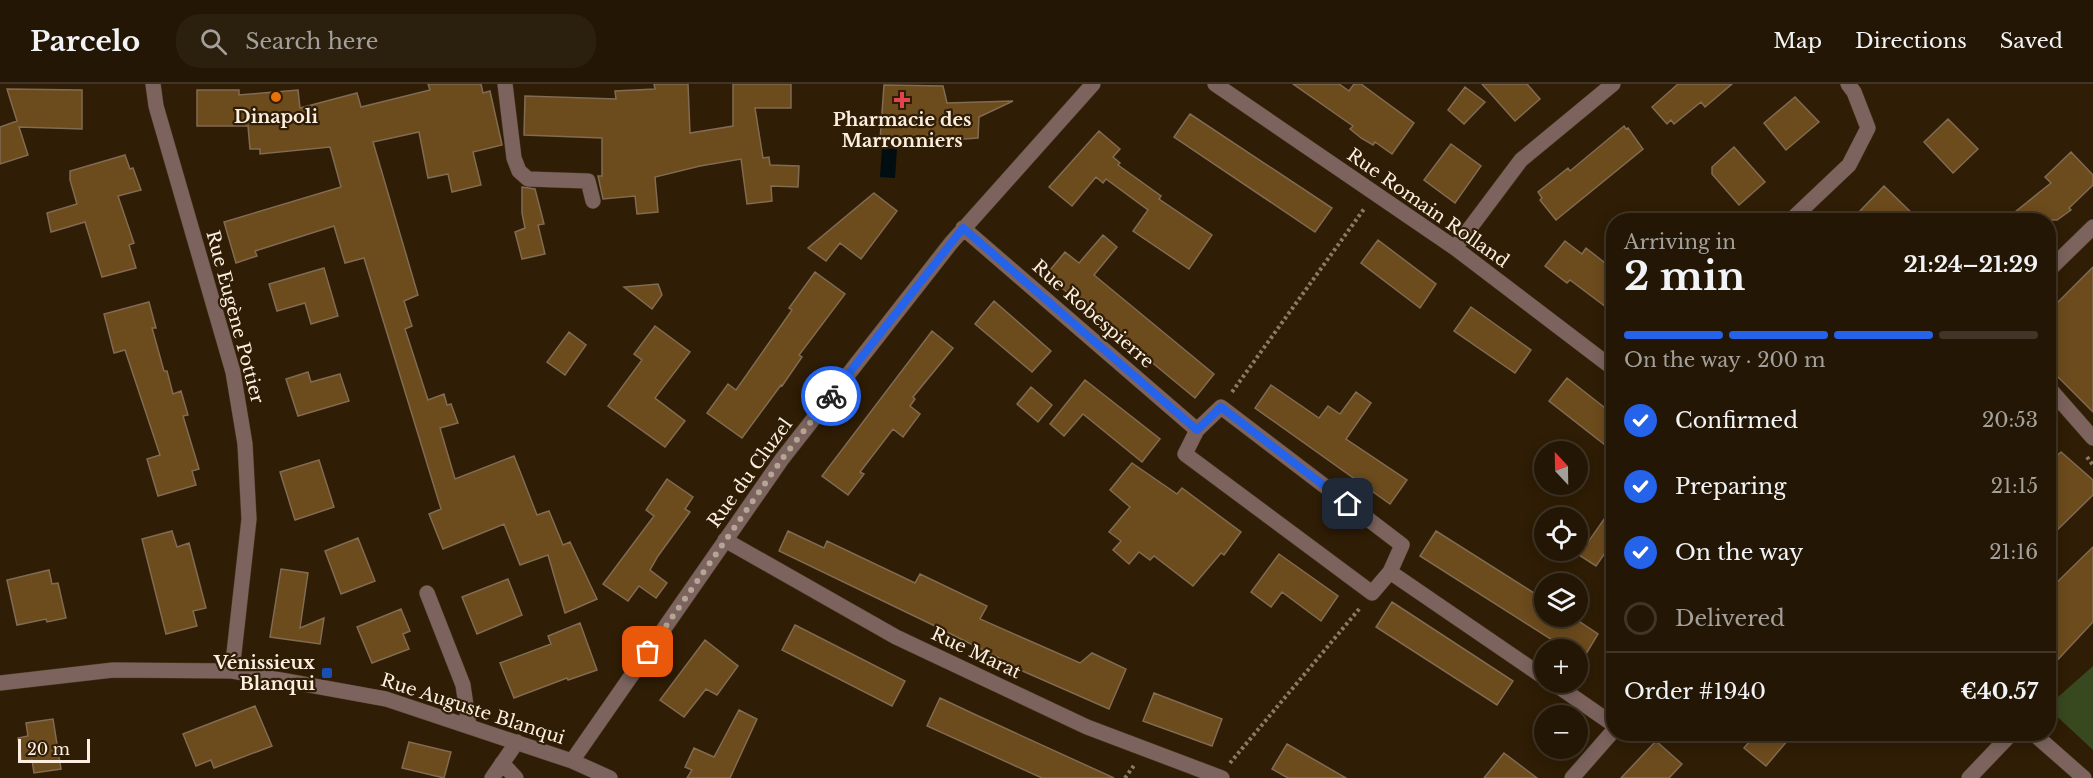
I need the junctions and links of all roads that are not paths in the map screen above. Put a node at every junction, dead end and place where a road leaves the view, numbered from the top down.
1 (153, 84) edge
2 (504, 84) edge
3 (1071, 84) edge
4 (1093, 84) edge
5 (1215, 84) edge
6 (1613, 84) edge
7 (1848, 84) edge
8 (1081, 97) junction
9 (593, 201) dead end
10 (1799, 213) edge
11 (2093, 226) edge
12 (963, 228) junction
13 (1455, 248) junction
14 (2056, 263) edge
15 (1606, 363) edge
16 (2056, 396) edge
17 (1197, 430) junction
18 (2093, 438) edge
19 (725, 540) junction
20 (1390, 572) junction
21 (427, 593) dead end
22 (1534, 670) edge
23 (232, 671) junction
24 (0, 683) edge
25 (1568, 693) edge
26 (1606, 719) edge
27 (469, 726) junction
28 (1606, 739) edge
29 (2005, 741) edge
30 (2042, 741) edge
31 (517, 742) junction
32 (572, 761) junction
33 (502, 763) junction
34 (1220, 777) edge
35 (492, 778) edge
36 (516, 778) edge
37 (610, 778) edge
38 (1572, 778) edge
39 (1969, 778) edge
40 (2084, 778) edge

1 - 23 street, Rue Eugène Pottier
2 - 9 street
3 - 8 street
4 - 8 street, Rue du Cluzel
5 - 13 street, Rue Romain Rolland
6 - 13 street
7 - 10 street
8 - 12 street, Rue du Cluzel
11 - 14 street
12 - 17 street, Rue Robespierre
12 - 19 street, Rue du Cluzel
13 - 15 street, Rue Romain Rolland
16 - 18 street
17 - 20 street
17 - 20 street
19 - 32 street, Rue du Cluzel
19 - 34 street, Rue Marat
20 - 22 street
21 - 27 street
23 - 24 street, Rue Auguste Blanqui
23 - 27 street, Rue Auguste Blanqui
25 - 26 street
27 - 31 street, Rue Auguste Blanqui
28 - 38 street
29 - 39 street
30 - 40 street
31 - 32 street, Rue Auguste Blanqui
31 - 33 street
32 - 37 street, Rue Auguste Blanqui
33 - 35 street
33 - 36 street

